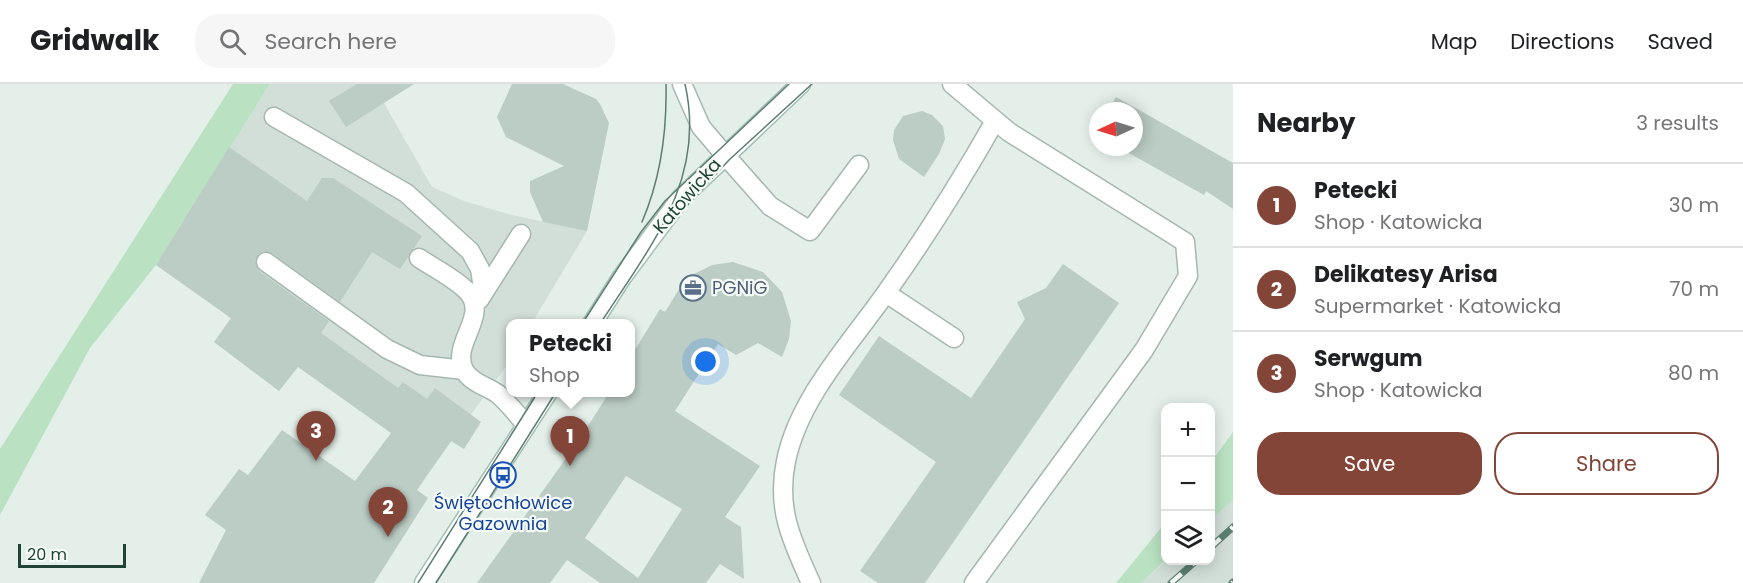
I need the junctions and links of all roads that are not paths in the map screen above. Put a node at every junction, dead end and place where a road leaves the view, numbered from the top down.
1 (682, 84) edge
2 (801, 84) edge
3 (952, 84) edge
4 (274, 117) dead end
5 (995, 121) junction
6 (724, 154) junction
7 (859, 165) dead end
8 (521, 234) dead end
9 (419, 258) dead end
10 (266, 262) dead end
11 (886, 293) junction
12 (478, 306) junction
13 (595, 319) edge
14 (954, 338) dead end
15 (464, 370) junction
16 (545, 397) edge
17 (526, 425) junction
18 (424, 583) edge
19 (811, 583) edge
20 (974, 583) edge

1 - 6 street
2 - 6 street, Katowicka
3 - 5 street
4 - 12 street
5 - 11 street
5 - 20 street
6 - 7 street
6 - 13 street, Katowicka
8 - 12 street
9 - 12 street
10 - 15 street
11 - 14 street
11 - 19 street
12 - 15 street
15 - 17 street
16 - 17 street
17 - 18 street

